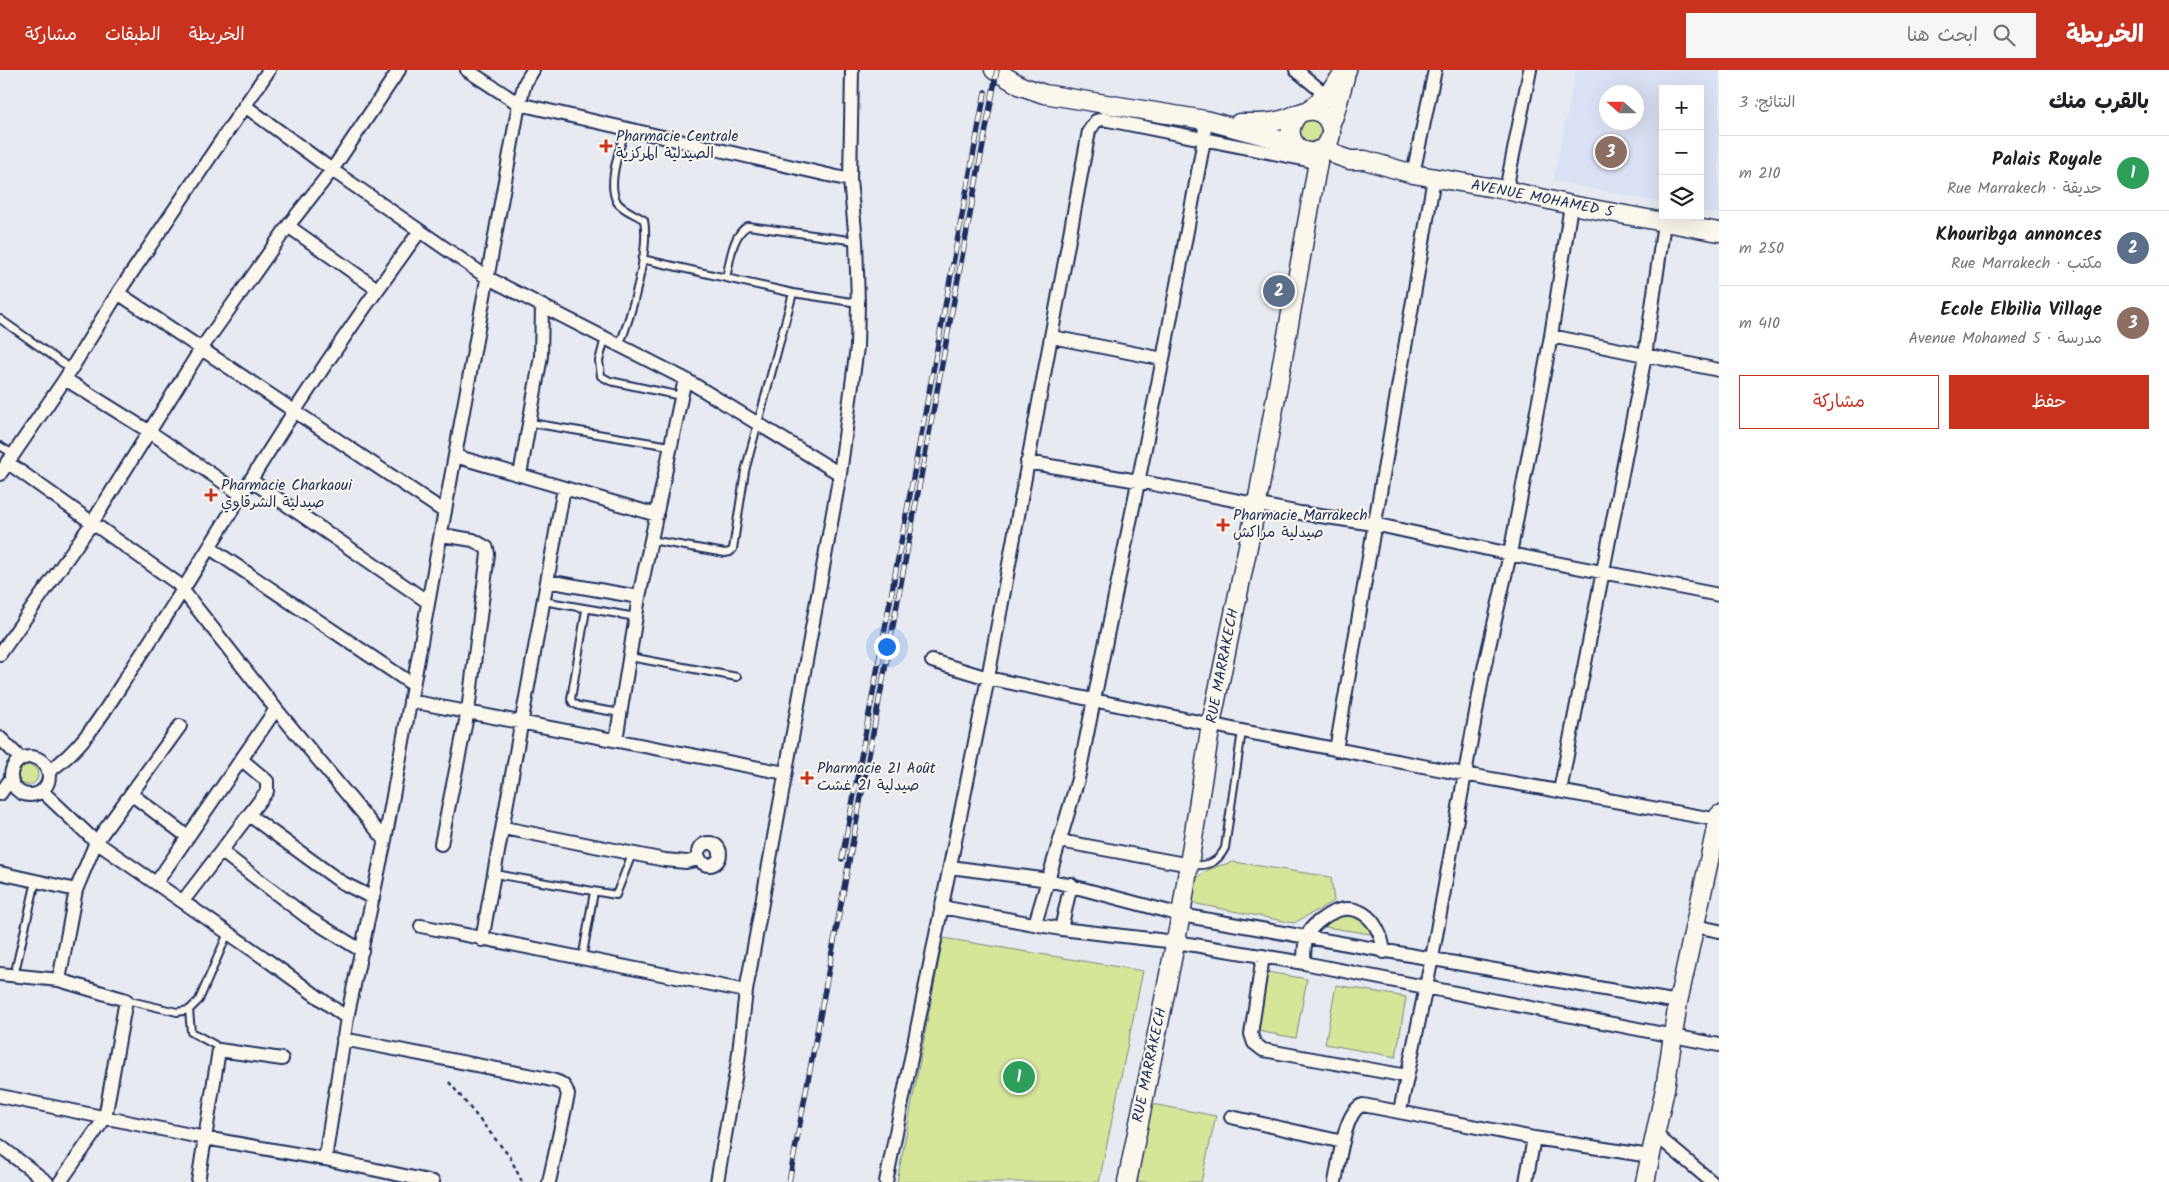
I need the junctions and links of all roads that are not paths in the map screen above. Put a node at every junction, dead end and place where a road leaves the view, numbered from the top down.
1 (269, 70) edge
2 (399, 70) edge
3 (467, 70) edge
4 (533, 70) edge
5 (852, 70) edge
6 (994, 70) edge
7 (1296, 70) edge
8 (1347, 70) edge
9 (1435, 70) edge
10 (1530, 70) edge
11 (1326, 95) junction
12 (519, 104) junction
13 (245, 106) junction
14 (1303, 113) junction
15 (1211, 122) junction
16 (626, 127) junction
17 (1204, 140) junction
18 (1324, 143) junction
19 (1294, 144) junction
20 (332, 170) junction
21 (1413, 174) junction
22 (1434, 178) junction
23 (850, 180) junction
24 (1506, 190) junction
25 (1571, 205) junction
26 (1664, 223) junction
27 (288, 226) junction
28 (420, 231) junction
29 (1719, 232) edge
30 (856, 241) junction
31 (642, 259) junction
32 (488, 278) junction
33 (726, 278) junction
34 (377, 289) junction
35 (118, 293) junction
36 (793, 293) junction
37 (858, 303) junction
38 (542, 307) junction
39 (0, 319) edge
40 (1551, 336) junction
41 (1052, 337) junction
42 (605, 338) junction
43 (619, 346) junction
44 (201, 349) junction
45 (1645, 356) junction
46 (1164, 359) junction
47 (1719, 370) edge
48 (68, 374) junction
49 (685, 379) junction
50 (681, 396) junction
51 (294, 412) junction
52 (757, 422) junction
53 (531, 423) junction
54 (150, 432) junction
55 (0, 446) edge
56 (670, 446) junction
57 (456, 456) junction
58 (10, 458) junction
59 (1027, 462) junction
60 (0, 474) edge
61 (840, 474) junction
62 (520, 475) junction
63 (1138, 480) junction
64 (252, 481) junction
65 (564, 488) junction
66 (242, 495) junction
67 (1257, 503) junction
68 (446, 512) junction
69 (657, 515) junction
70 (92, 523) junction
71 (1374, 524) junction
72 (442, 535) junction
73 (651, 540) junction
74 (210, 548) junction
75 (1510, 554) junction
76 (1603, 572) junction
77 (547, 581) junction
78 (183, 592) junction
79 (1719, 595) edge
80 (639, 597) junction
81 (543, 601) junction
82 (428, 602) junction
83 (586, 610) junction
84 (636, 617) junction
85 (0, 654) edge
86 (630, 657) junction
87 (932, 661) dead end
88 (737, 677) dead end
89 (988, 678) junction
90 (412, 684) junction
91 (1094, 699) junction
92 (410, 701) junction
93 (276, 709) junction
94 (468, 711) junction
95 (620, 713) junction
96 (522, 722) junction
97 (1211, 724) junction
98 (180, 726) dead end
99 (1242, 731) junction
100 (0, 738) edge
101 (616, 740) junction
102 (1336, 750) junction
103 (22, 759) junction
104 (241, 759) junction
105 (48, 772) junction
106 (785, 773) junction
107 (1464, 774) junction
108 (10, 780) junction
109 (42, 791) junction
110 (1560, 791) junction
111 (0, 794) edge
112 (131, 794) junction
113 (249, 815) junction
114 (1719, 818) edge
115 (504, 828) junction
116 (188, 837) junction
117 (385, 840) junction
118 (1060, 841) junction
119 (96, 842) junction
120 (441, 844) dead end
121 (222, 852) junction
122 (632, 854) junction
123 (700, 859) dead end
124 (1190, 865) junction
125 (950, 867) junction
126 (0, 873) edge
127 (495, 874) junction
128 (1049, 880) junction
129 (36, 881) junction
130 (156, 883) junction
131 (1071, 884) junction
132 (76, 890) junction
133 (594, 892) junction
134 (373, 898) junction
135 (183, 901) junction
136 (941, 907) junction
137 (1182, 914) junction
138 (1035, 924) junction
139 (421, 926) dead end
140 (1695, 926) junction
141 (1061, 929) junction
142 (1719, 931) edge
143 (228, 933) junction
144 (1306, 936) junction
145 (482, 940) junction
146 (1176, 942) junction
147 (362, 951) junction
148 (1384, 952) junction
149 (1263, 956) junction
150 (1432, 958) junction
151 (582, 959) junction
152 (1304, 963) junction
153 (0, 974) edge
154 (14, 976) junction
155 (59, 980) junction
156 (1425, 988) junction
157 (746, 991) junction
158 (126, 1000) junction
159 (1678, 1002) junction
160 (189, 1010) junction
161 (347, 1018) junction
162 (1673, 1035) junction
163 (343, 1039) junction
164 (1719, 1045) edge
165 (219, 1050) junction
166 (282, 1059) dead end
167 (1407, 1076) junction
168 (0, 1096) edge
169 (1400, 1111) junction
170 (1231, 1117) dead end
171 (105, 1118) junction
172 (1655, 1134) junction
173 (205, 1138) junction
174 (1534, 1138) junction
175 (1343, 1142) junction
176 (0, 1146) edge
177 (1650, 1156) junction
178 (325, 1160) junction
179 (380, 1176) edge
180 (47, 1182) edge
181 (60, 1182) edge
182 (198, 1182) edge
183 (433, 1182) edge
184 (549, 1182) edge
185 (717, 1182) edge
186 (886, 1182) edge
187 (1127, 1182) edge
188 (1336, 1182) edge
189 (1526, 1182) edge
190 (1645, 1182) edge
191 (1712, 1182) edge

1 - 13 street
2 - 20 street
3 - 12 street
4 - 12 street
5 - 23 street
6 - 15 street
7 - 11 street
8 - 11 street
8 - 18 street, RUE MARRAKECH
9 - 21 street
10 - 24 street
11 - 14 street
12 - 16 street
12 - 32 street
13 - 20 street
13 - 35 street
14 - 15 street
14 - 18 street, AVENUE MOHAMED 5
14 - 19 street
15 - 17 street
15 - 19 street
16 - 23 street
16 - 31 lane
17 - 18 street
17 - 41 street
17 - 46 street
18 - 19 street
18 - 21 street, AVENUE MOHAMED 5
18 - 67 street, RUE MARRAKECH
20 - 27 street
20 - 28 street
21 - 22 street, AVENUE MOHAMED 5
22 - 24 street, AVENUE MOHAMED 5
22 - 71 street
23 - 30 street
24 - 25 street, AVENUE MOHAMED 5
25 - 26 street, AVENUE MOHAMED 5
25 - 40 street
26 - 29 street, AVENUE MOHAMED 5
26 - 45 street
27 - 34 street
27 - 44 street
28 - 32 street
28 - 34 street
30 - 33 lane
30 - 37 street
31 - 33 lane
31 - 43 lane
32 - 38 street
32 - 57 street
33 - 36 lane
34 - 51 street
35 - 44 street
35 - 48 street
36 - 37 lane
36 - 52 lane
37 - 61 street
38 - 42 street
38 - 53 street
39 - 48 lane
40 - 45 street
40 - 75 street
41 - 46 street
41 - 59 street
42 - 43 street
42 - 50 lane
43 - 49 street
44 - 51 street
44 - 54 street
45 - 47 street
45 - 76 street
46 - 63 street
48 - 54 street
48 - 58 street
49 - 50 street
49 - 52 street
50 - 56 street
51 - 64 street
51 - 68 street
52 - 61 street
52 - 73 lane
53 - 56 lane
53 - 62 street
54 - 66 street
54 - 70 street
55 - 58 lane
56 - 69 street
57 - 62 street
57 - 68 street
58 - 60 street
58 - 70 street
59 - 63 street
59 - 89 street
61 - 106 street
62 - 65 street
63 - 67 street
63 - 91 street
64 - 66 street
64 - 82 street
65 - 69 street
65 - 77 street
66 - 74 street
67 - 71 street
67 - 97 street, RUE MARRAKECH
68 - 72 street
69 - 73 street
70 - 78 street
70 - 85 street
71 - 75 street
71 - 102 street
72 - 82 street
72 - 94 street
73 - 80 street
74 - 78 street
74 - 90 street
75 - 76 street
75 - 107 street
76 - 79 street
76 - 110 street
77 - 80 street
77 - 81 street
78 - 93 street
78 - 105 street
80 - 84 street
81 - 83 lane
81 - 96 street
82 - 90 street
83 - 84 lane
83 - 95 lane
84 - 86 street
86 - 88 lane
86 - 95 street
87 - 89 street
89 - 91 street
89 - 125 street
90 - 92 street
91 - 97 street
91 - 118 street
92 - 94 street
92 - 117 street
93 - 104 street
93 - 117 street
94 - 96 street
94 - 120 street
95 - 101 street
96 - 101 street
96 - 115 street
97 - 99 street
97 - 124 street, RUE MARRAKECH
98 - 112 street
99 - 102 street
99 - 124 lane
100 - 103 street
101 - 106 street
102 - 107 street
103 - 105 street
103 - 108 street
104 - 113 street
104 - 116 street
105 - 109 street
106 - 157 street
107 - 110 street
107 - 150 street
108 - 109 street
108 - 111 street
109 - 119 street
110 - 114 street
112 - 116 street
112 - 119 street
113 - 121 street
113 - 134 street
114 - 140 street
115 - 122 street
115 - 127 street
116 - 130 street
117 - 134 street
118 - 124 street
118 - 128 street
119 - 130 street
119 - 132 street
121 - 135 street
121 - 147 street
122 - 123 street
122 - 133 lane
124 - 137 street, RUE MARRAKECH
125 - 128 street
125 - 136 street
126 - 129 street
127 - 133 lane
127 - 145 street
128 - 131 street
128 - 138 street
129 - 132 street
129 - 154 lane
130 - 135 street
131 - 137 street
131 - 141 street
132 - 155 street
133 - 151 lane
134 - 147 street
135 - 143 street
136 - 138 street
136 - 186 street
137 - 144 street
137 - 146 street, RUE MARRAKECH
138 - 141 street
139 - 145 street
140 - 142 street
140 - 159 street
141 - 146 street
143 - 160 lane
143 - 161 street
144 - 148 street
144 - 148 street
144 - 152 street
145 - 151 street
146 - 149 street
146 - 187 street, RUE MARRAKECH
147 - 161 street
148 - 150 street
149 - 152 street
149 - 167 street
150 - 156 street
150 - 159 street
151 - 157 street
152 - 156 street
153 - 154 street
154 - 155 street
155 - 158 street
156 - 162 street
156 - 167 street
157 - 185 street
158 - 160 lane
158 - 171 street
159 - 162 street
160 - 165 lane
161 - 163 street
162 - 164 street
162 - 172 street
163 - 178 street
163 - 184 street
165 - 166 street
165 - 173 street
167 - 169 street
168 - 171 street
169 - 174 street
169 - 175 street
170 - 175 street
171 - 173 street
171 - 181 street
172 - 177 street
172 - 191 street
173 - 178 street
173 - 182 street
174 - 177 street
174 - 189 street
175 - 188 street
176 - 180 street
177 - 190 street
178 - 179 street
179 - 183 street

